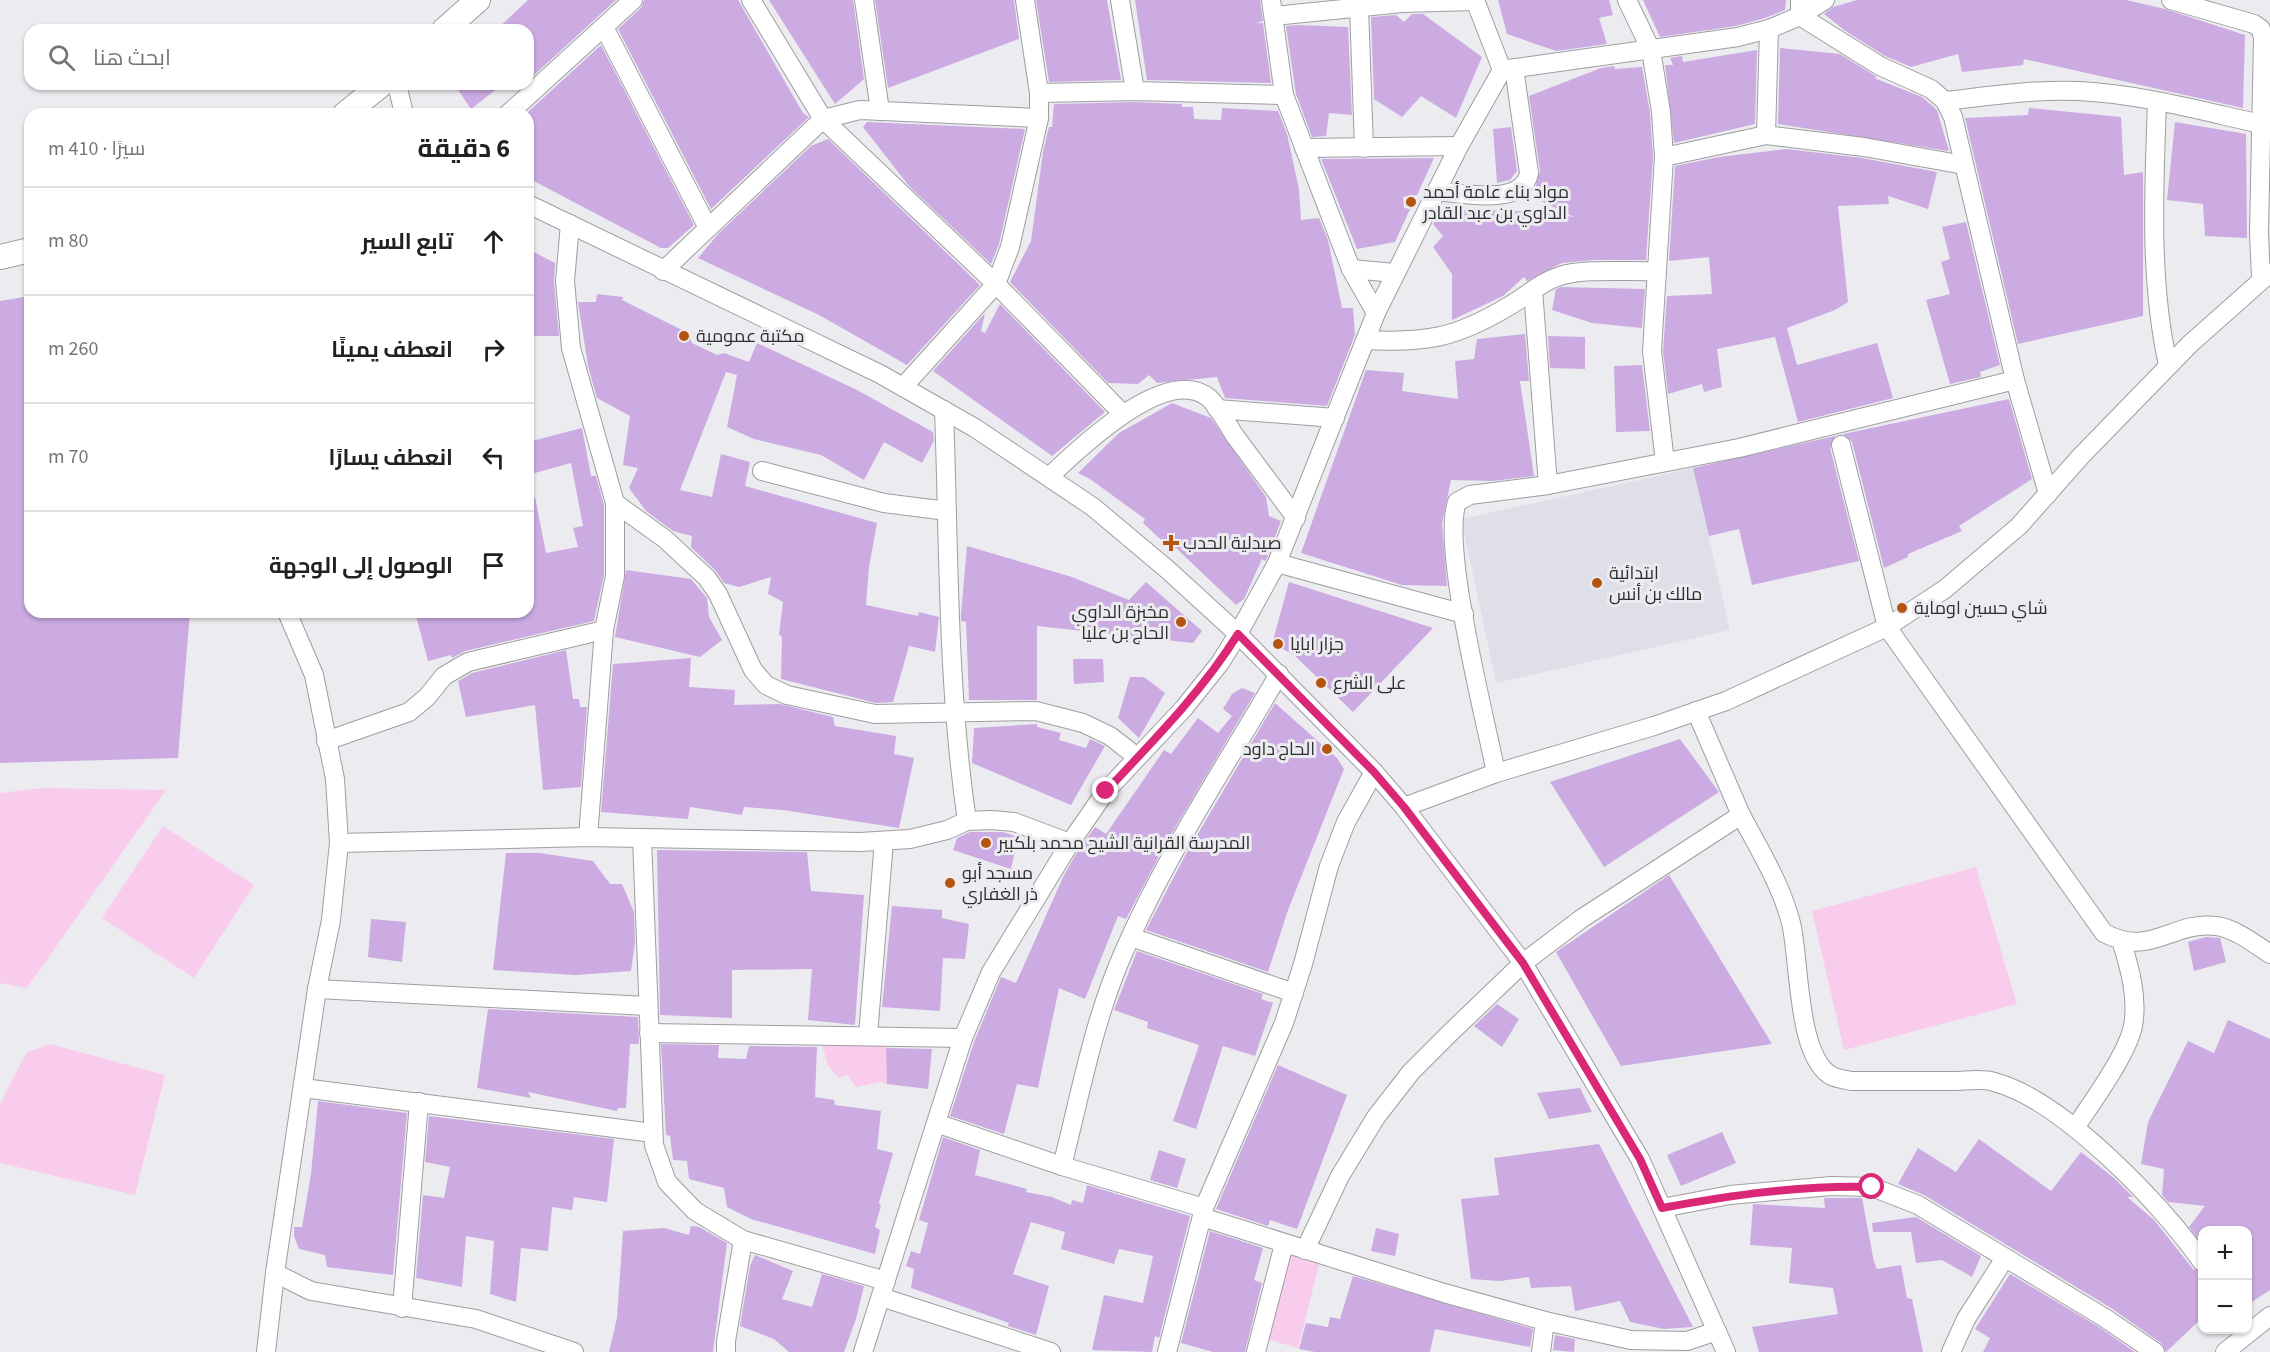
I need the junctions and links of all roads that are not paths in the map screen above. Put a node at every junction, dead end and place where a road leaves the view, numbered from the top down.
1 (478, 0) edge
2 (633, 0) edge
3 (751, 0) edge
4 (864, 0) edge
5 (1025, 0) edge
6 (1120, 0) edge
7 (1627, 0) edge
8 (1825, 0) edge
9 (2172, 0) edge
10 (1401, 1) edge
11 (1475, 1) edge
12 (1359, 7) junction
13 (1272, 8) edge
14 (1800, 8) edge
15 (451, 24) edge
16 (604, 27) junction
17 (1769, 29) junction
18 (1651, 50) junction
19 (1508, 69) junction
20 (375, 90) edge
21 (398, 90) edge
22 (1135, 91) junction
23 (1039, 93) junction
24 (1284, 95) junction
25 (1946, 101) junction
26 (2157, 102) junction
27 (352, 108) edge
28 (403, 108) edge
29 (515, 108) edge
30 (880, 111) junction
31 (823, 118) junction
32 (1039, 118) junction
33 (2261, 124) junction
34 (1767, 135) junction
35 (1459, 147) junction
36 (1304, 148) junction
37 (1364, 148) junction
38 (1664, 157) junction
39 (1964, 165) junction
40 (1436, 191) junction
41 (534, 207) edge
42 (570, 224) junction
43 (708, 228) junction
44 (24, 251) edge
45 (0, 257) edge
46 (1351, 269) junction
47 (663, 271) junction
48 (1656, 272) junction
49 (1395, 273) junction
50 (2266, 276) edge
51 (996, 284) junction
52 (1533, 290) junction
53 (1376, 313) junction
54 (1366, 340) junction
55 (2168, 365) junction
56 (2015, 380) junction
57 (903, 387) junction
58 (1217, 409) junction
59 (944, 410) junction
60 (1122, 413) junction
61 (1335, 418) junction
62 (1841, 445) dead end
63 (1665, 462) junction
64 (762, 471) dead end
65 (1049, 477) junction
66 (1548, 485) junction
67 (2049, 494) junction
68 (615, 503) junction
69 (947, 511) junction
70 (1296, 518) junction
71 (1277, 563) junction
72 (1464, 614) junction
73 (290, 618) edge
74 (1887, 627) junction
75 (604, 630) junction
76 (1238, 634) junction
77 (1279, 674) junction
78 (956, 711) junction
79 (1696, 711) junction
80 (326, 741) junction
81 (1137, 757) junction
82 (1374, 772) junction
83 (1496, 772) junction
84 (1404, 807) junction
85 (1741, 815) junction
86 (968, 821) junction
87 (588, 837) junction
88 (642, 838) junction
89 (884, 841) junction
90 (339, 843) junction
91 (1070, 843) junction
92 (1131, 937) junction
93 (2122, 943) junction
94 (2270, 954) edge
95 (1523, 963) junction
96 (317, 989) junction
97 (1294, 993) junction
98 (647, 1006) junction
99 (649, 1033) junction
100 (868, 1035) junction
101 (963, 1038) junction
102 (303, 1088) junction
103 (420, 1102) junction
104 (936, 1123) junction
105 (2075, 1128) junction
106 (653, 1133) junction
107 (1062, 1166) junction
108 (1662, 1208) junction
109 (1203, 1213) junction
110 (743, 1240) junction
111 (1284, 1244) junction
112 (1305, 1250) junction
113 (2198, 1256) edge
114 (2005, 1258) junction
115 (275, 1274) junction
116 (884, 1289) junction
117 (402, 1308) junction
118 (2270, 1316) edge
119 (1545, 1321) junction
120 (2252, 1328) edge
121 (1717, 1331) junction
122 (2245, 1334) edge
123 (266, 1352) edge
124 (574, 1352) edge
125 (726, 1352) edge
126 (863, 1352) edge
127 (1051, 1352) edge
128 (1167, 1352) edge
129 (1256, 1352) edge
130 (1540, 1352) edge
131 (1726, 1352) edge
132 (1951, 1352) edge
133 (2155, 1352) edge
134 (2225, 1352) edge

1 - 15 main road
2 - 16 street
3 - 31 street
4 - 30 street
5 - 23 street
6 - 22 street
7 - 18 street
8 - 14 street
9 - 33 street
10 - 11 street
10 - 12 street
11 - 19 street
12 - 13 street
12 - 37 street
13 - 24 street
14 - 17 street
14 - 25 street
16 - 29 street
16 - 43 street
17 - 18 street
17 - 34 street
18 - 19 street
18 - 38 street
19 - 35 street
19 - 40 street
20 - 27 main road
21 - 28 street
22 - 23 street
22 - 24 street
23 - 32 street
24 - 36 street
25 - 26 street
25 - 39 street
26 - 33 street
26 - 55 street
30 - 31 street
30 - 32 street
31 - 43 street
31 - 51 street
32 - 51 street
33 - 50 street
34 - 38 street
34 - 39 street
35 - 37 street
35 - 40 street
36 - 37 street
36 - 46 street
38 - 48 street
39 - 56 street
40 - 49 street
41 - 42 street
42 - 47 street
42 - 68 street
43 - 47 street
44 - 45 main road
46 - 49 street
46 - 53 street
47 - 57 street
48 - 52 street
48 - 63 street
49 - 53 street
50 - 55 street
51 - 57 street
51 - 60 street
52 - 54 street
52 - 66 street
53 - 54 street
54 - 61 street
55 - 67 street
56 - 63 street
56 - 67 street
57 - 59 street
58 - 60 street
58 - 61 street
58 - 70 street
59 - 65 street
59 - 69 street
60 - 65 street
61 - 70 street
62 - 74 street
63 - 66 street
64 - 69 street
65 - 76 street
66 - 72 street
67 - 74 street
68 - 75 street
68 - 78 street
69 - 78 street
70 - 71 street
71 - 72 street
71 - 76 street
72 - 83 street
73 - 80 street
74 - 79 street
74 - 93 street
75 - 80 street
75 - 87 street
76 - 77 street
76 - 81 street
77 - 82 street
77 - 92 street
78 - 81 street
78 - 86 street
79 - 83 street
79 - 85 street
80 - 90 street
81 - 91 street
82 - 84 street
82 - 97 street
83 - 84 street
84 - 95 street
85 - 95 street
85 - 105 street
86 - 89 street
86 - 91 street
87 - 88 street
87 - 90 street
88 - 89 street
88 - 98 street
89 - 100 street
90 - 96 street
91 - 101 street
92 - 97 street
92 - 107 street
93 - 94 street
93 - 105 street
95 - 108 street
95 - 112 street
96 - 98 street
96 - 102 street
97 - 109 street
98 - 99 street
99 - 100 street
99 - 106 street
100 - 101 street
101 - 104 street
102 - 103 street
102 - 115 street
103 - 106 street
103 - 117 street
104 - 107 street
104 - 116 street
105 - 113 street
106 - 110 street
107 - 109 street
108 - 114 street
108 - 121 street
109 - 111 street
109 - 128 street
110 - 116 street
110 - 125 street
111 - 112 street
111 - 129 street
112 - 119 street
114 - 132 street
114 - 133 street
115 - 117 street
115 - 123 street
116 - 126 street
116 - 127 street
117 - 124 street
118 - 120 street
119 - 121 street
119 - 130 street
121 - 131 street
122 - 134 street

